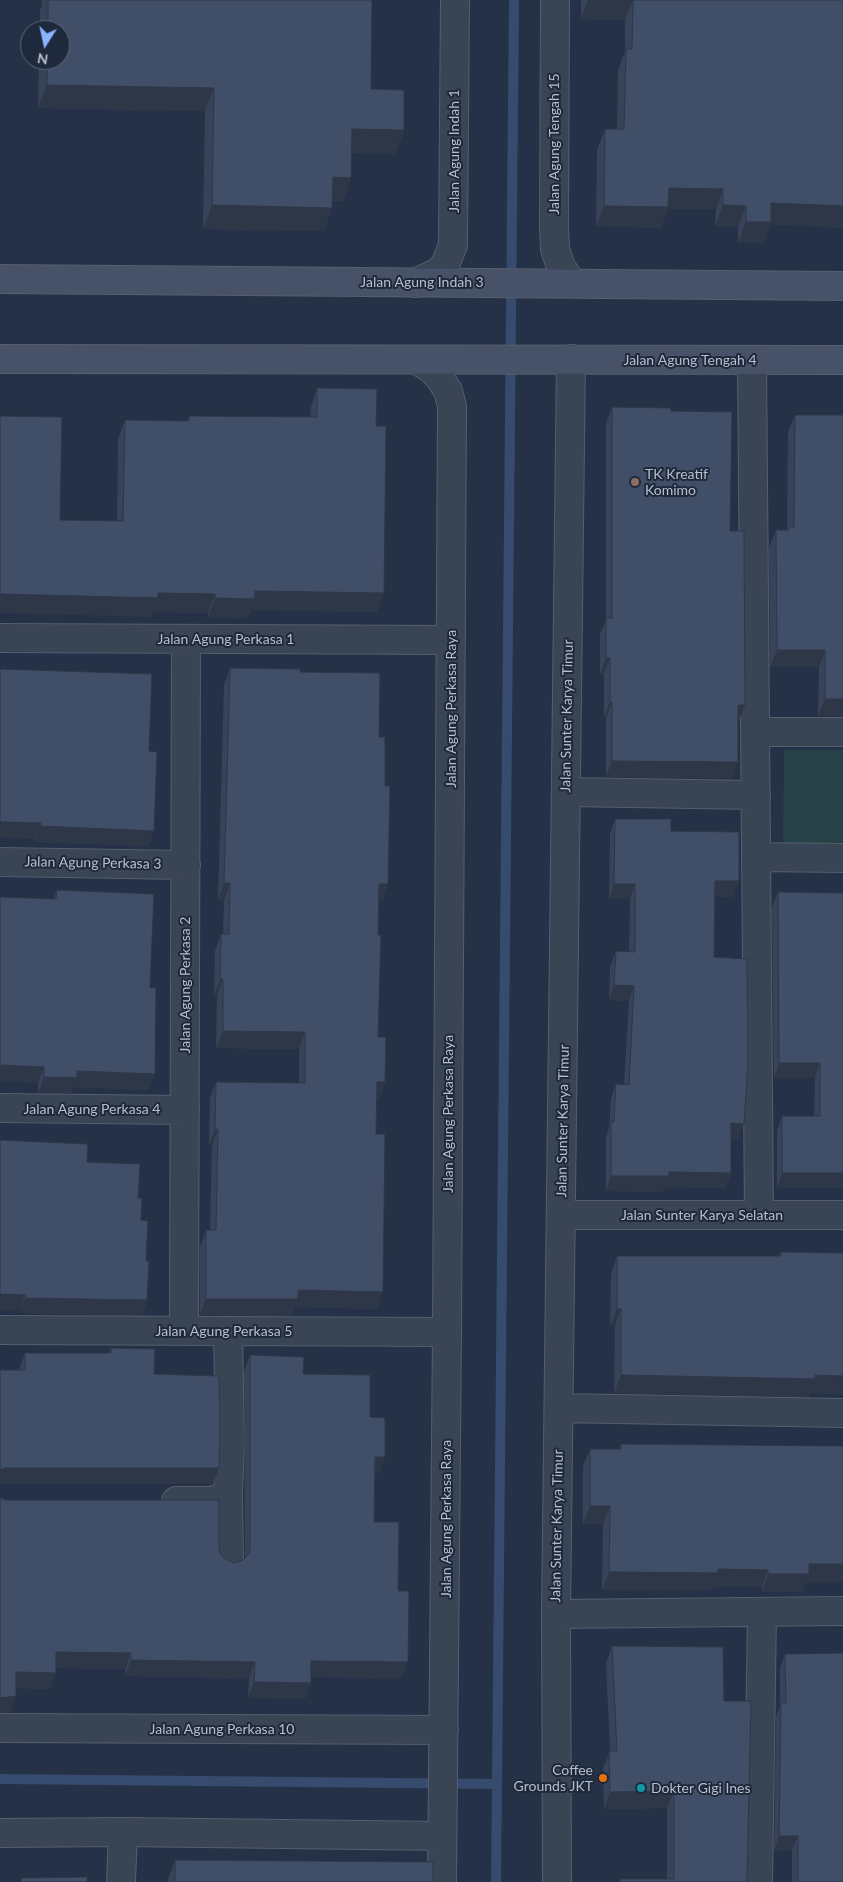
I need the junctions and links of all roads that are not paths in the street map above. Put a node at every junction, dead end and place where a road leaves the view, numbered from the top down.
1 (455, 0) edge
2 (555, 0) edge
3 (0, 279) edge
4 (416, 282) junction
5 (572, 284) junction
6 (843, 286) edge
7 (0, 359) edge
8 (418, 360) junction
9 (571, 360) junction
10 (752, 360) junction
11 (843, 360) edge
12 (0, 638) edge
13 (186, 638) junction
14 (451, 640) junction
15 (755, 732) junction
16 (843, 732) edge
17 (566, 792) junction
18 (756, 795) junction
19 (757, 857) junction
20 (843, 858) edge
21 (0, 862) edge
22 (186, 865) junction
23 (0, 1108) edge
24 (185, 1110) junction
25 (562, 1215) junction
26 (759, 1215) junction
27 (843, 1215) edge
28 (0, 1330) edge
29 (184, 1331) junction
30 (228, 1331) junction
31 (447, 1332) junction
32 (559, 1408) junction
33 (843, 1413) edge
34 (228, 1492) junction
35 (150, 1501) edge
36 (229, 1563) edge
37 (843, 1611) edge
38 (762, 1612) junction
39 (556, 1614) junction
40 (0, 1728) edge
41 (444, 1730) junction
42 (123, 1832) junction
43 (0, 1833) edge
44 (442, 1836) junction
45 (121, 1882) edge
46 (442, 1882) edge
47 (558, 1882) edge
48 (758, 1882) edge

1 - 4 street, Jalan Agung Indah 1
2 - 5 street, Jalan Agung Tengah 15
3 - 4 street, Jalan Agung Indah 3
4 - 5 street, Jalan Agung Indah 3
5 - 6 street, Jalan Agung Indah 3
7 - 8 street
8 - 9 street, Jalan Agung Tengah 4
8 - 14 street, Jalan Agung Perkasa Raya
9 - 10 street, Jalan Agung Tengah 4
9 - 17 street, Jalan Sunter Karya Timur
10 - 11 street, Jalan Agung Tengah 4
10 - 15 street
12 - 13 street, Jalan Agung Perkasa 1
13 - 14 street, Jalan Agung Perkasa 1
13 - 22 street, Jalan Agung Perkasa 2
14 - 31 street, Jalan Agung Perkasa Raya
15 - 16 street
15 - 18 street
17 - 18 street
17 - 25 street, Jalan Sunter Karya Timur
18 - 19 street
19 - 20 street
19 - 26 street
21 - 22 street, Jalan Agung Perkasa 3
22 - 24 street, Jalan Agung Perkasa 2
23 - 24 street, Jalan Agung Perkasa 4
24 - 29 street, Jalan Agung Perkasa 2
25 - 26 street, Jalan Sunter Karya Selatan
25 - 32 street, Jalan Sunter Karya Timur
26 - 27 street, Jalan Sunter Karya Selatan
28 - 29 street, Jalan Agung Perkasa 5
29 - 30 street, Jalan Agung Perkasa 5
30 - 31 street, Jalan Agung Perkasa 5
30 - 34 street
31 - 41 street, Jalan Agung Perkasa Raya
32 - 33 street
32 - 39 street, Jalan Sunter Karya Timur
34 - 35 street
34 - 36 street
37 - 38 street
38 - 39 street
38 - 48 street
39 - 47 street, Jalan Sunter Karya Timur
40 - 41 street, Jalan Agung Perkasa 10
41 - 44 street, Jalan Agung Perkasa Raya
42 - 43 street
42 - 44 street
42 - 45 street
44 - 46 street, Jalan Agung Perkasa Raya

